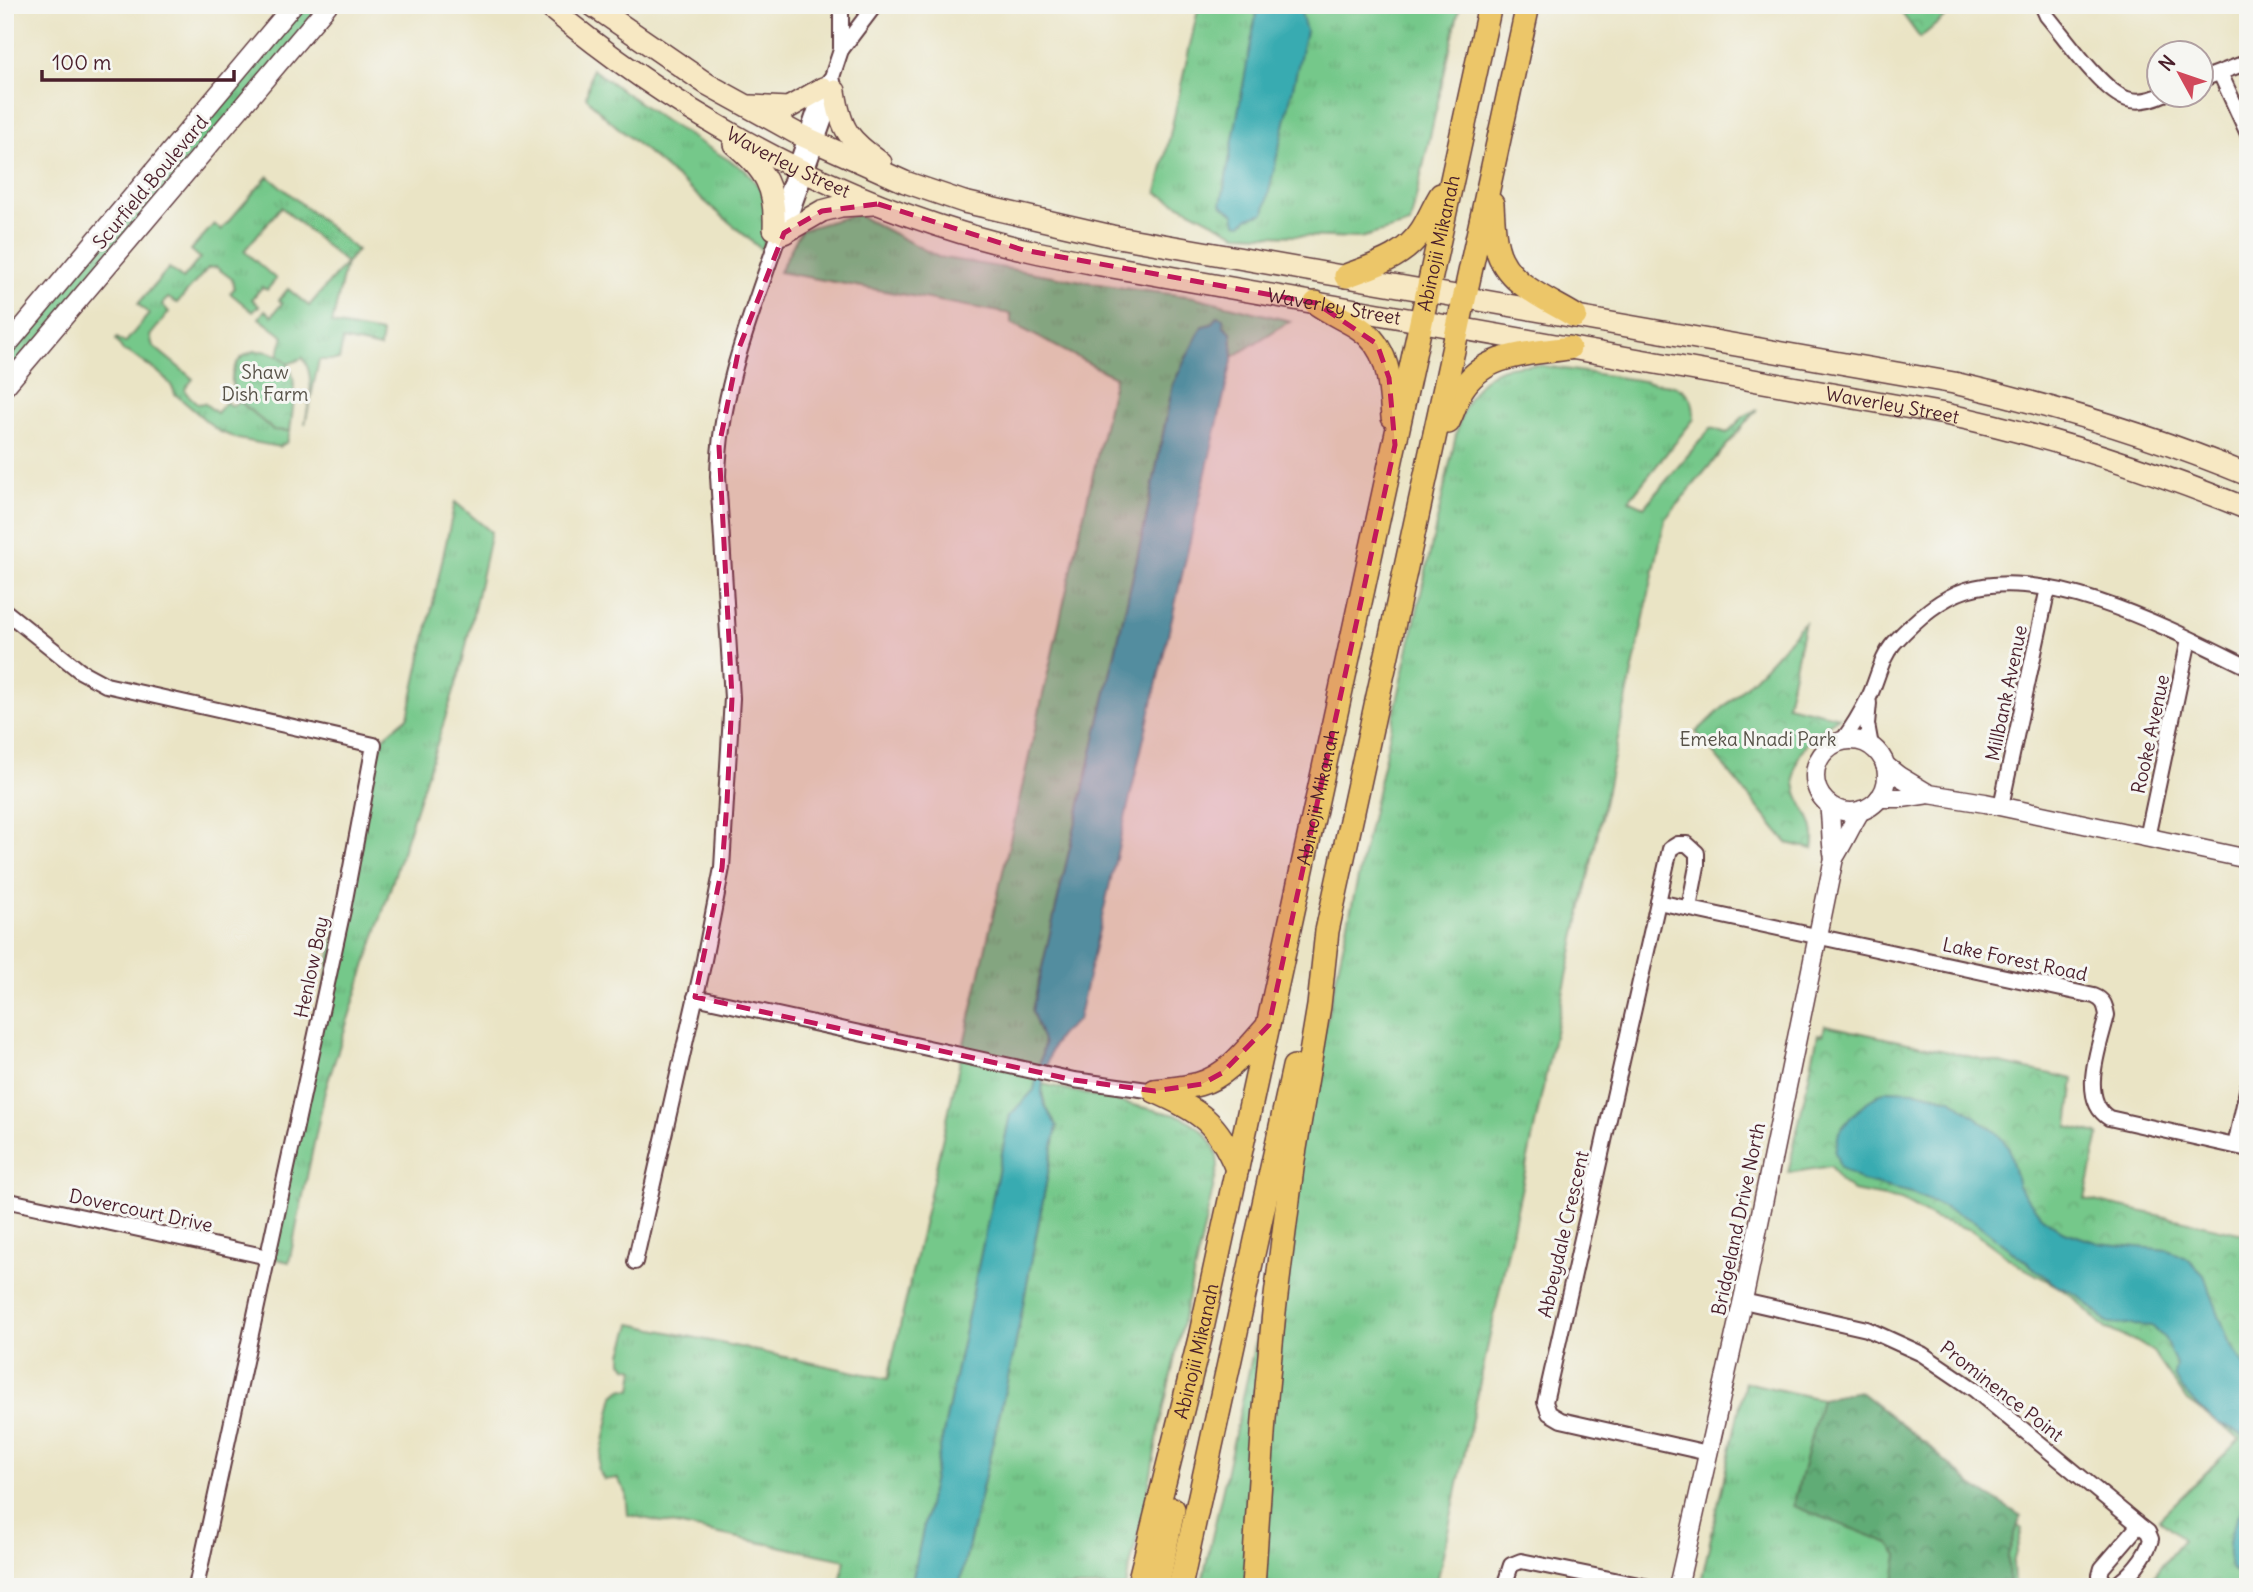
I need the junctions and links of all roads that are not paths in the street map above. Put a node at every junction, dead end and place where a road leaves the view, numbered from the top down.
1 (293, 5) edge
2 (328, 5) edge
3 (547, 5) edge
4 (592, 5) edge
5 (841, 5) edge
6 (875, 5) edge
7 (1490, 5) edge
8 (1528, 5) edge
9 (2042, 5) edge
10 (841, 50) junction
11 (2248, 62) edge
12 (2220, 73) junction
13 (2214, 75) edge
14 (830, 86) junction
15 (2144, 100) edge
16 (745, 106) junction
17 (697, 114) junction
18 (2248, 134) edge
19 (812, 141) junction
20 (801, 170) junction
21 (1454, 174) junction
22 (905, 182) junction
23 (1489, 183) junction
24 (878, 204) junction
25 (778, 234) junction
26 (1346, 276) junction
27 (1428, 291) junction
28 (1465, 297) junction
29 (1316, 303) junction
30 (1575, 316) junction
31 (1421, 322) junction
32 (1458, 328) junction
33 (5, 348) edge
34 (1569, 348) junction
35 (5, 387) edge
36 (1395, 445) junction
37 (1430, 456) junction
38 (2248, 475) edge
39 (2248, 509) edge
40 (2048, 588) junction
41 (5, 611) edge
42 (2189, 639) junction
43 (2248, 667) edge
44 (1870, 694) junction
45 (1842, 740) junction
46 (1871, 746) junction
47 (1885, 765) junction
48 (1929, 794) junction
49 (1879, 798) junction
50 (1829, 804) junction
51 (2001, 806) junction
52 (1861, 810) junction
53 (2147, 838) junction
54 (1834, 858) junction
55 (2248, 859) edge
56 (1658, 902) junction
57 (1689, 908) junction
58 (1327, 931) junction
59 (1819, 937) junction
60 (695, 997) junction
61 (1269, 1024) junction
62 (2248, 1086) edge
63 (1155, 1091) junction
64 (2241, 1148) edge
65 (1237, 1169) junction
66 (5, 1200) edge
67 (268, 1257) junction
68 (635, 1262) dead end
69 (1743, 1301) junction
70 (1191, 1375) junction
71 (1708, 1453) junction
72 (2139, 1525) dead end
73 (196, 1587) edge
74 (1138, 1587) edge
75 (1157, 1587) edge
76 (1180, 1587) edge
77 (1253, 1587) edge
78 (1504, 1587) edge
79 (1649, 1587) edge
80 (1678, 1587) edge

1 - 33 street, Scurfield Boulevard
2 - 35 street, Scurfield Boulevard
3 - 17 main road, Waverley Street
4 - 16 main road, Waverley Street
5 - 10 street
6 - 10 street
7 - 21 main road, Abinojii Mikanah
8 - 23 main road, Abinojii Mikanah
9 - 15 street
10 - 14 street
11 - 12 street
12 - 13 street
12 - 18 street
14 - 16 main road
14 - 19 street
14 - 22 main road
16 - 19 main road, Waverley Street
17 - 20 main road, Waverley Street
17 - 25 main road
19 - 20 street
19 - 22 main road, Waverley Street
20 - 24 main road, Waverley Street
20 - 25 street
21 - 26 main road
21 - 27 main road, Abinojii Mikanah
22 - 26 main road, Waverley Street
23 - 28 main road, Abinojii Mikanah
23 - 30 main road
24 - 25 main road
24 - 29 main road, Waverley Street
25 - 60 street
26 - 27 main road, Waverley Street
27 - 28 main road, Waverley Street
27 - 31 main road, Abinojii Mikanah
28 - 30 main road, Waverley Street
28 - 32 main road, Abinojii Mikanah
29 - 31 main road, Waverley Street
29 - 36 main road
30 - 38 main road, Waverley Street
31 - 32 main road, Waverley Street
31 - 36 main road, Abinojii Mikanah
32 - 34 main road, Waverley Street
32 - 37 main road, Abinojii Mikanah
34 - 37 main road
34 - 39 main road, Waverley Street
36 - 61 main road, Abinojii Mikanah
37 - 58 main road, Abinojii Mikanah
40 - 42 street
40 - 44 street
40 - 51 street, Millbank Avenue
41 - 67 street, Henlow Bay
42 - 43 street
42 - 53 street, Rooke Avenue
44 - 45 street
44 - 46 street
45 - 46 street
45 - 50 street
46 - 47 street
47 - 48 street
47 - 49 street
48 - 49 street
48 - 51 street
49 - 52 street
50 - 52 street
50 - 54 street, Bridgeland Drive North
51 - 53 street
52 - 54 street, Bridgeland Drive North
53 - 55 street
54 - 59 street, Bridgeland Drive North
56 - 57 street
56 - 57 street, Abbeydale Crescent
56 - 71 street, Abbeydale Crescent
57 - 59 street
58 - 76 main road
58 - 77 main road, Abinojii Mikanah
59 - 64 street, Lake Forest Road
59 - 69 street, Bridgeland Drive North
60 - 63 street
60 - 68 street
61 - 63 main road
61 - 65 main road, Abinojii Mikanah
62 - 64 street
63 - 65 main road
65 - 70 main road, Abinojii Mikanah
66 - 67 street, Dovercourt Drive
67 - 73 street, Henlow Bay
69 - 71 street, Bridgeland Drive North
69 - 72 street, Prominence Point
70 - 74 main road, Abinojii Mikanah
70 - 75 main road
71 - 80 street, Bridgeland Drive North
78 - 79 street

